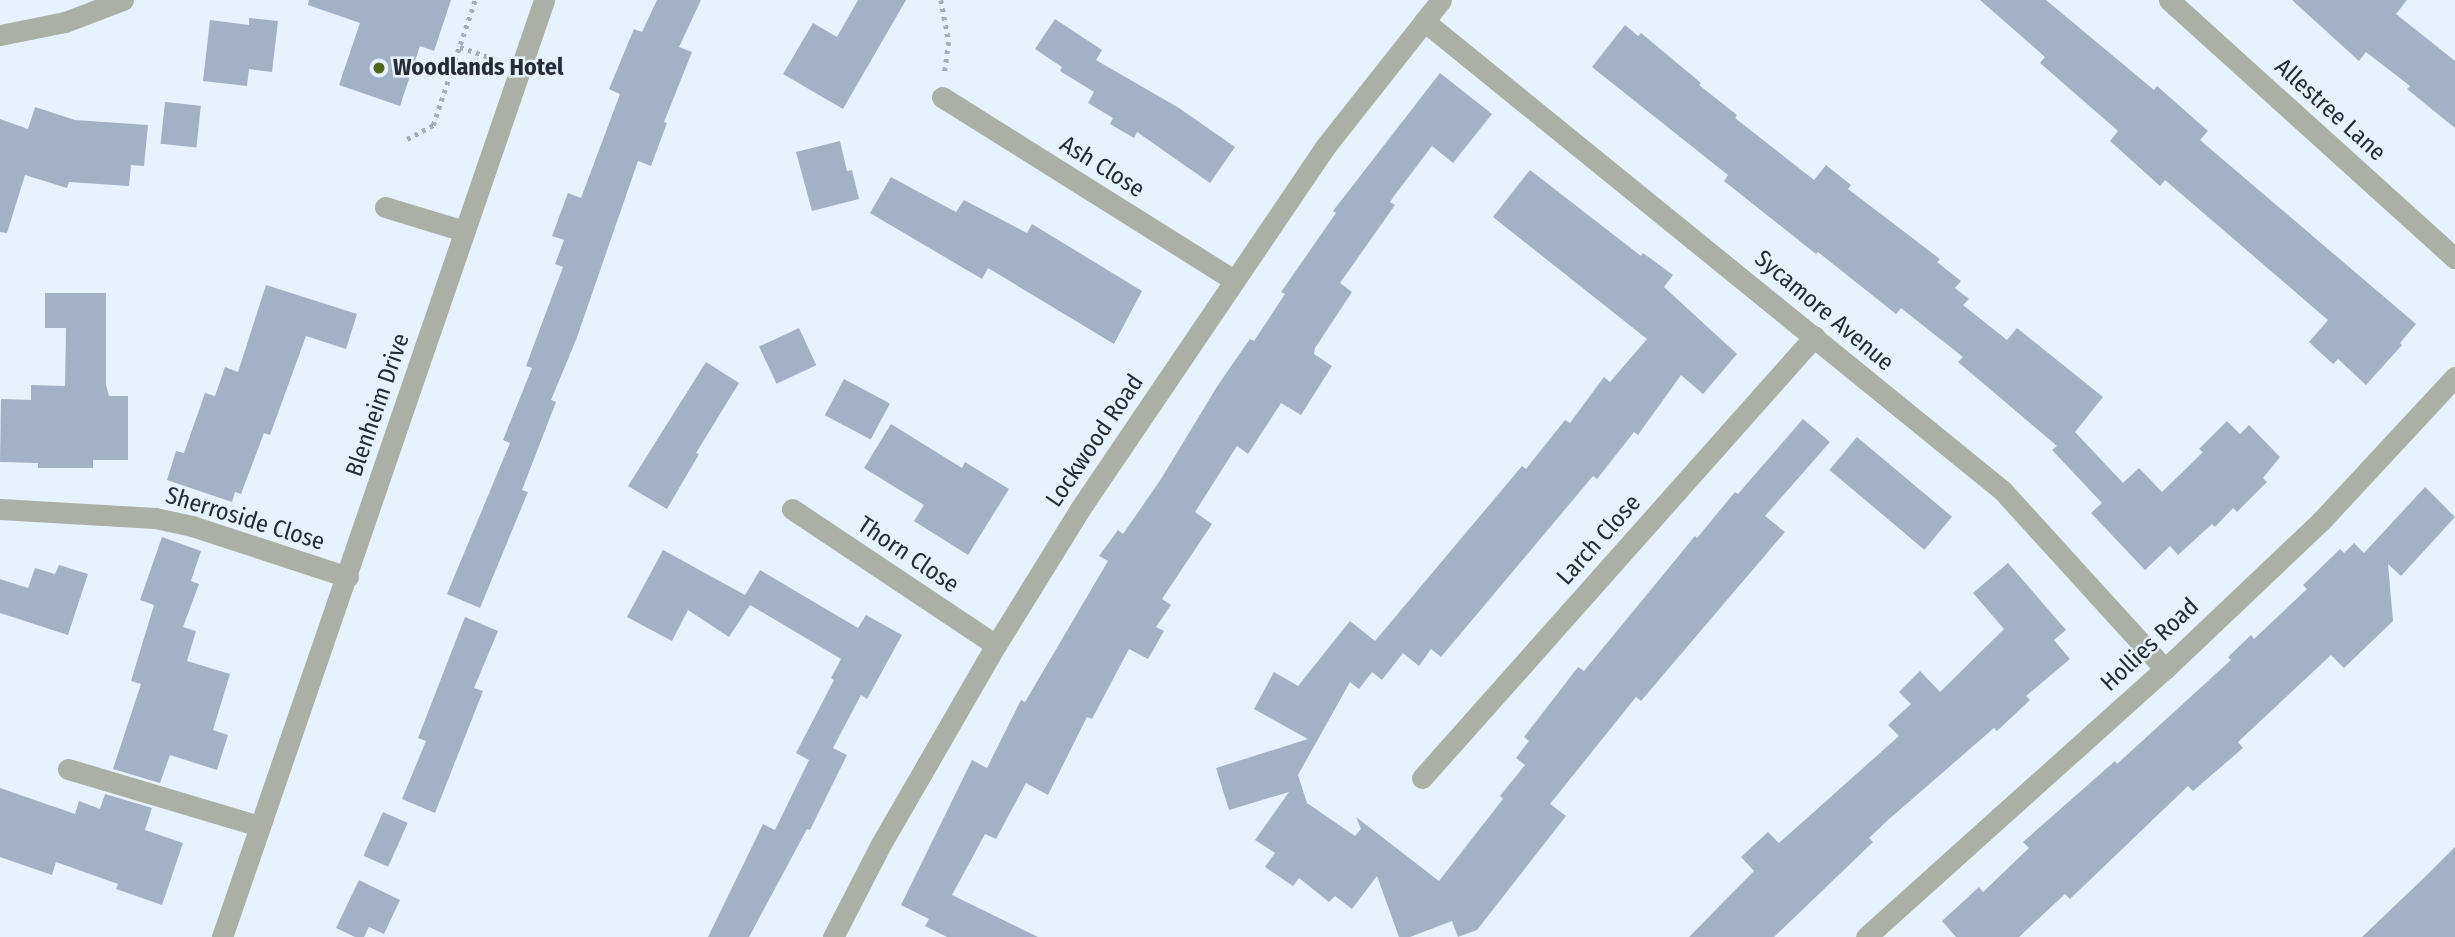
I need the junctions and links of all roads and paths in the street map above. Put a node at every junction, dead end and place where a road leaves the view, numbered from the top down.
1 (123, 0) edge
2 (475, 0) edge
3 (544, 0) edge
4 (941, 0) edge
5 (1441, 0) edge
6 (2169, 0) edge
7 (1424, 21) junction
8 (0, 35) edge
9 (460, 47) junction
10 (520, 66) junction
11 (942, 97) joint
12 (407, 139) dead end
13 (385, 207) dead end
14 (464, 231) junction
15 (2455, 258) edge
16 (1234, 280) junction
17 (1815, 336) junction
18 (2455, 377) edge
19 (0, 509) edge
20 (792, 509) dead end
21 (348, 578) junction
22 (996, 645) junction
23 (2165, 669) junction
24 (68, 769) dead end
25 (1422, 778) dead end
26 (259, 826) junction
27 (222, 937) edge
28 (833, 937) edge
29 (1866, 937) edge

1 - 8 street
2 - 9 path
3 - 10 street, Blenheim Drive
4 - 11 path
5 - 7 street, Lockwood Road
6 - 15 street, Allestree Lane
7 - 16 street, Lockwood Road
7 - 17 street, Sycamore Avenue
9 - 10 path
9 - 12 path
10 - 14 street, Blenheim Drive
11 - 16 street, Ash Close
13 - 14 street
14 - 21 street, Blenheim Drive
16 - 22 street, Lockwood Road
17 - 23 street, Sycamore Avenue
17 - 25 street, Larch Close
18 - 23 street, Hollies Road
19 - 21 street, Sherroside Close
20 - 22 street, Thorn Close
21 - 26 street, Blenheim Drive
22 - 28 street, Lockwood Road
23 - 29 street, Hollies Road
24 - 26 street
26 - 27 street, Blenheim Drive

